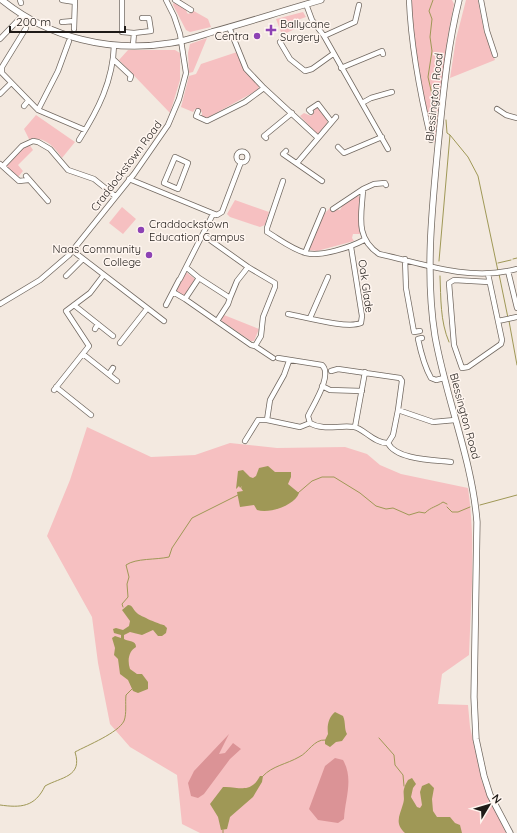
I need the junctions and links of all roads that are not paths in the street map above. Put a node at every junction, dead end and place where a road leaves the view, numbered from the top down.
1 (2, 0) edge
2 (62, 0) edge
3 (122, 0) edge
4 (321, 0) edge
5 (409, 0) edge
6 (459, 0) edge
7 (481, 0) edge
8 (75, 1) edge
9 (167, 1) edge
10 (178, 1) edge
11 (306, 4) junction
12 (359, 5) dead end
13 (191, 10) dead end
14 (23, 15) junction
15 (142, 18) dead end
16 (74, 21) junction
17 (62, 22) dead end
18 (229, 27) junction
19 (26, 28) dead end
20 (74, 29) dead end
21 (134, 33) junction
22 (324, 36) junction
23 (0, 39) edge
24 (69, 41) dead end
25 (182, 41) junction
26 (280, 42) dead end
27 (114, 45) junction
28 (134, 45) junction
29 (333, 54) junction
30 (383, 54) dead end
31 (496, 55) dead end
32 (114, 60) junction
33 (341, 68) junction
34 (130, 77) dead end
35 (11, 83) junction
36 (264, 88) junction
37 (392, 92) dead end
38 (0, 94) edge
39 (28, 101) junction
40 (362, 103) junction
41 (24, 106) dead end
42 (496, 109) dead end
43 (38, 110) junction
44 (198, 111) dead end
45 (312, 112) dead end
46 (292, 113) junction
47 (336, 116) dead end
48 (517, 118) edge
49 (331, 121) junction
50 (85, 130) junction
51 (317, 136) junction
52 (382, 137) junction
53 (266, 138) dead end
54 (79, 140) dead end
55 (431, 140) dead end
56 (338, 147) dead end
57 (388, 149) dead end
58 (286, 151) dead end
59 (241, 162) dead end
60 (297, 162) junction
61 (1, 165) edge
62 (129, 179) junction
63 (283, 181) dead end
64 (322, 181) dead end
65 (386, 185) dead end
66 (171, 186) junction
67 (363, 189) junction
68 (167, 195) junction
69 (115, 196) junction
70 (48, 201) dead end
71 (333, 209) dead end
72 (323, 210) dead end
73 (213, 214) junction
74 (203, 235) junction
75 (364, 240) junction
76 (351, 247) junction
77 (73, 251) junction
78 (305, 253) junction
79 (83, 259) junction
80 (405, 260) junction
81 (429, 266) junction
82 (248, 267) junction
83 (187, 268) junction
84 (517, 269) edge
85 (508, 272) junction
86 (488, 274) junction
87 (66, 276) dead end
88 (103, 276) junction
89 (328, 277) dead end
90 (199, 278) junction
91 (489, 282) junction
92 (325, 285) junction
93 (330, 287) dead end
94 (173, 292) junction
95 (230, 298) junction
96 (185, 299) junction
97 (0, 304) edge
98 (74, 305) junction
99 (166, 305) dead end
100 (517, 308) edge
101 (146, 310) junction
102 (288, 314) dead end
103 (517, 317) edge
104 (310, 318) junction
105 (164, 321) dead end
106 (216, 321) junction
107 (498, 321) junction
108 (98, 324) junction
109 (94, 329) dead end
110 (420, 331) dead end
111 (113, 336) dead end
112 (422, 338) dead end
113 (120, 343) dead end
114 (255, 346) junction
115 (83, 354) junction
116 (289, 360) junction
117 (113, 368) dead end
118 (331, 370) dead end
119 (365, 372) junction
120 (108, 374) junction
121 (444, 378) junction
122 (117, 381) dead end
123 (322, 386) junction
124 (362, 391) junction
125 (398, 410) junction
126 (91, 415) dead end
127 (267, 420) junction
128 (455, 420) junction
129 (310, 422) junction
130 (356, 427) junction
131 (245, 441) dead end
132 (388, 443) junction
133 (451, 462) dead end
134 (510, 833) edge

1 - 14 main road
2 - 8 street
3 - 21 street
4 - 11 main road
5 - 55 street
6 - 81 main road, Blessington Road
7 - 31 street
8 - 16 street
9 - 10 street
9 - 25 street, Craddockstown Road
10 - 13 street
11 - 18 main road
11 - 22 street
12 - 22 street
14 - 23 street
14 - 27 main road
15 - 21 street
16 - 17 street
16 - 20 street
18 - 25 main road
18 - 36 street
19 - 35 street
21 - 28 street
22 - 29 street
24 - 43 street
25 - 28 main road
25 - 62 street, Craddockstown Road
26 - 29 street
27 - 28 main road
27 - 32 street
29 - 33 street
30 - 33 street
32 - 34 street
32 - 50 street
33 - 40 street
35 - 38 street
35 - 39 street
36 - 44 street
36 - 46 street
37 - 40 street
39 - 41 street
39 - 43 street
40 - 52 street
42 - 48 street
43 - 50 street
45 - 49 street
46 - 51 street
46 - 53 street
47 - 49 street
49 - 51 street
50 - 54 street
51 - 60 street
52 - 56 street
52 - 57 street
58 - 60 street
59 - 73 street
60 - 64 street
61 - 69 street
61 - 70 street
62 - 68 street
62 - 69 street, Craddockstown Road
63 - 78 street
65 - 67 street
66 - 66 street
66 - 68 street
67 - 71 street
67 - 75 street
68 - 73 street
69 - 77 street, Craddockstown Road
72 - 78 street
73 - 74 street
74 - 82 street
74 - 83 street
75 - 76 street, Oak Glade
75 - 80 street, Oak Glade
76 - 78 street, Oak Glade
76 - 104 street, Oak Glade
77 - 79 street
77 - 97 street, Craddockstown Road
79 - 87 street
79 - 88 street
80 - 81 street, Oak Glade
80 - 110 street
81 - 86 street, Oak Glade
81 - 121 main road, Blessington Road
82 - 95 street
82 - 114 street
83 - 90 street
83 - 94 street
84 - 85 street, Oak Glade
85 - 86 street, Oak Glade
85 - 100 street
86 - 91 street
88 - 98 street
88 - 101 street
89 - 92 street
90 - 95 street
90 - 96 street
91 - 107 street
91 - 107 street
92 - 93 street
92 - 104 street
94 - 96 street
94 - 99 street
95 - 106 street
96 - 106 street
98 - 108 street
98 - 115 street
101 - 105 street
101 - 113 street
102 - 104 street, Oak Glade
103 - 107 street
106 - 114 street
108 - 109 street
108 - 111 street
112 - 121 street
114 - 116 street
115 - 120 street
115 - 126 street
116 - 123 street
116 - 127 street
117 - 120 street
118 - 119 street
119 - 124 street
119 - 125 street
120 - 122 street
121 - 128 main road, Blessington Road
123 - 124 street
123 - 129 street
124 - 130 street
125 - 128 street
125 - 132 street
127 - 129 street
127 - 131 street
128 - 134 main road, Blessington Road
129 - 130 street
130 - 132 street
132 - 133 street

